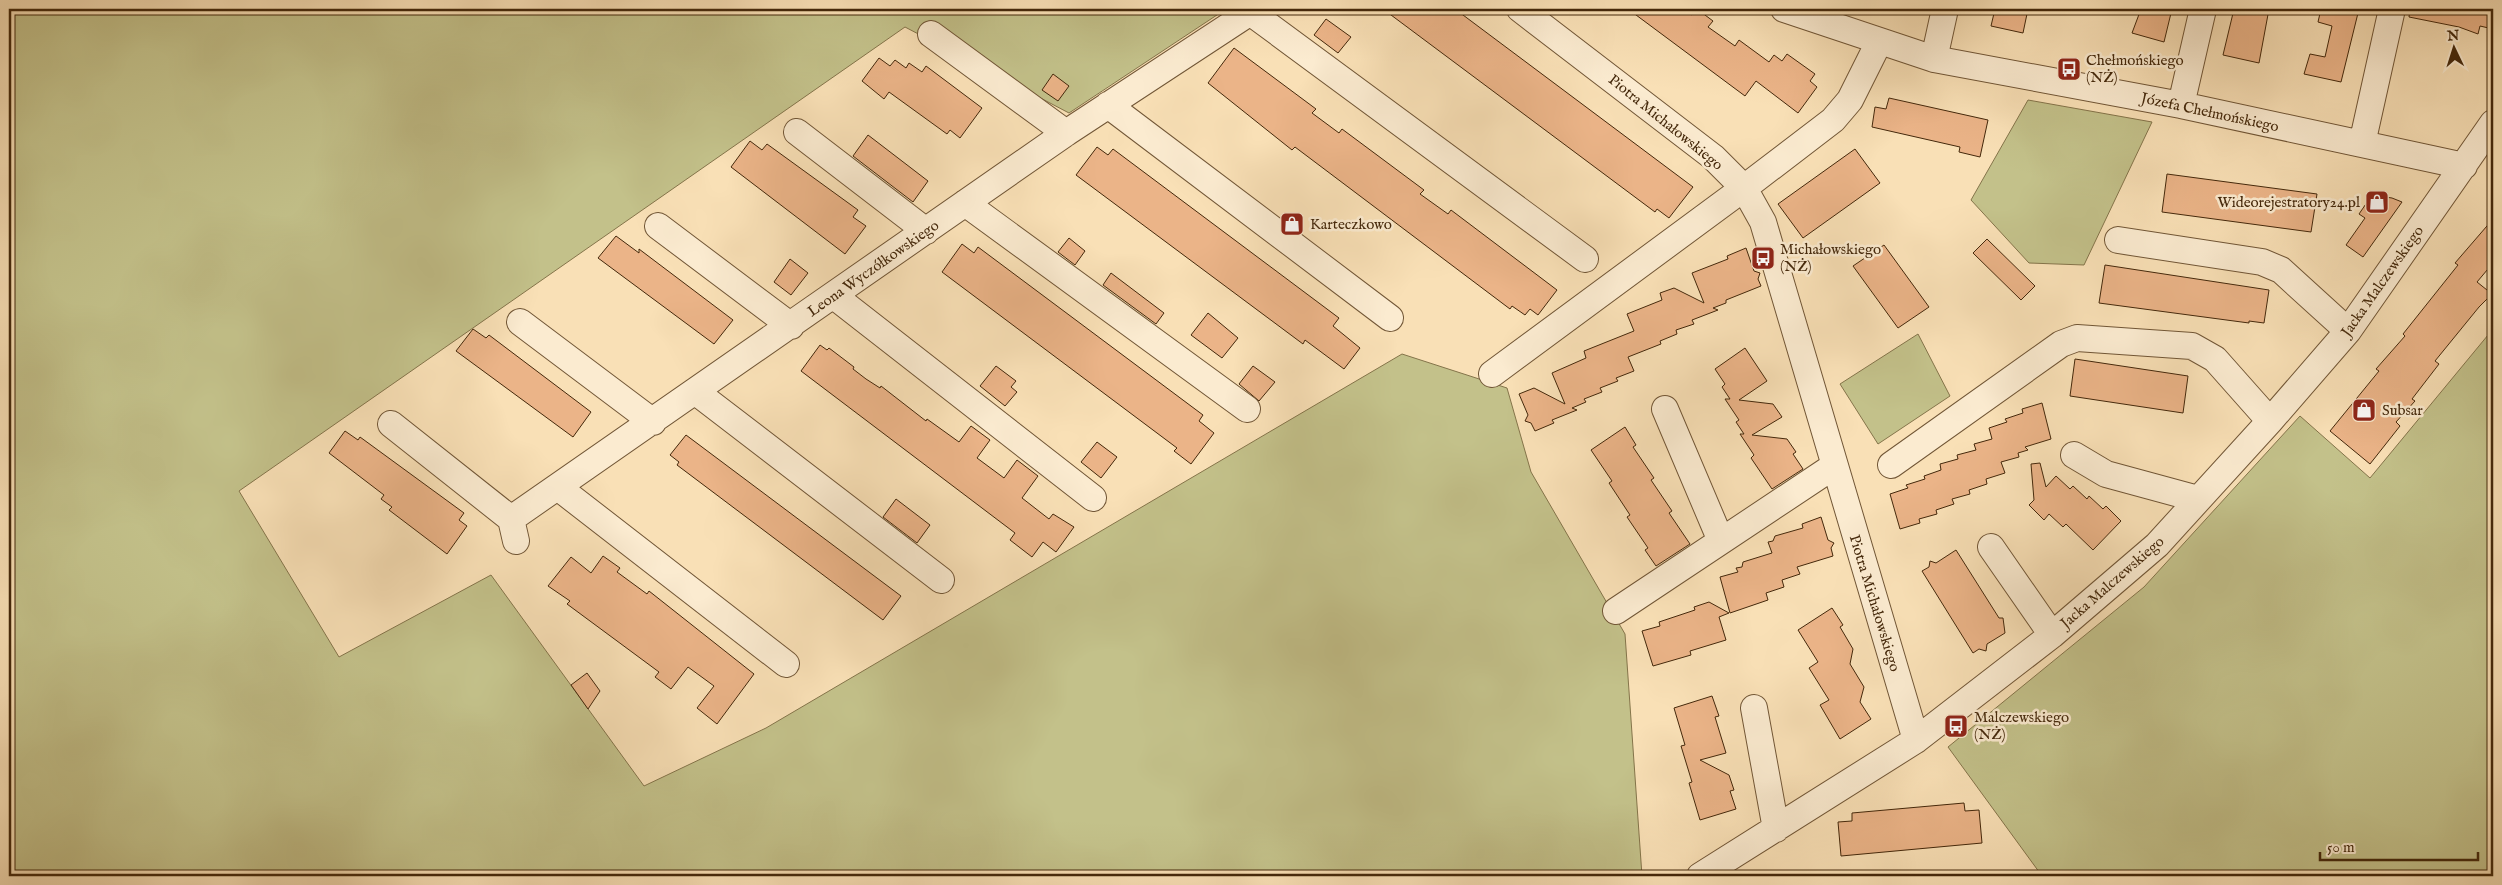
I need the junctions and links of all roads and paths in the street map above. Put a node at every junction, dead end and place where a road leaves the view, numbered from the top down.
1 (1520, 9) edge
2 (1784, 9) edge
3 (1945, 9) edge
4 (2203, 9) edge
5 (2392, 9) edge
6 (1252, 10) edge
7 (931, 34) dead end
8 (1879, 42) junction
9 (1934, 59) junction
10 (1108, 105) junction
11 (2180, 105) junction
12 (2493, 123) edge
13 (797, 132) dead end
14 (1066, 133) junction
15 (2362, 144) junction
16 (2464, 166) junction
17 (1744, 188) junction
18 (966, 203) junction
19 (658, 226) dead end
20 (926, 231) junction
21 (2118, 240) dead end
22 (1585, 258) dead end
23 (834, 296) junction
24 (1390, 318) dead end
25 (520, 322) dead end
26 (791, 326) junction
27 (2348, 331) junction
28 (1492, 374) dead end
29 (696, 392) junction
30 (1247, 409) dead end
31 (1665, 409) dead end
32 (2270, 421) junction
33 (654, 422) junction
34 (391, 424) dead end
35 (2074, 455) dead end
36 (1891, 465) dead end
37 (1834, 466) junction
38 (559, 488) junction
39 (1093, 498) dead end
40 (2198, 499) junction
41 (1721, 541) junction
42 (1991, 547) dead end
43 (941, 580) dead end
44 (1616, 611) dead end
45 (2052, 635) junction
46 (786, 664) dead end
47 (1754, 708) dead end
48 (1916, 740) junction
49 (1776, 829) junction
50 (1700, 876) edge

1 - 17 street, Piotra Michałowskiego
2 - 8 street, Józefa Chełmońskiego
3 - 9 street
4 - 11 street
5 - 15 street
6 - 10 street, Leona Wyczółkowskiego
6 - 22 street
7 - 14 street
8 - 9 street, Józefa Chełmońskiego
8 - 17 street
9 - 11 street, Józefa Chełmońskiego
10 - 14 street, Leona Wyczółkowskiego
10 - 24 street
11 - 15 street, Józefa Chełmońskiego
12 - 16 street, Jacka Malczewskiego
13 - 20 street
14 - 18 street, Leona Wyczółkowskiego
15 - 16 street, Józefa Chełmońskiego
16 - 27 street, Jacka Malczewskiego
17 - 28 street
17 - 37 street, Piotra Michałowskiego
18 - 20 street, Leona Wyczółkowskiego
18 - 30 street
19 - 26 street
20 - 23 street, Leona Wyczółkowskiego
21 - 27 street
23 - 26 street, Leona Wyczółkowskiego
23 - 39 street
25 - 33 street
26 - 29 street, Leona Wyczółkowskiego
27 - 32 street, Jacka Malczewskiego
29 - 33 street, Leona Wyczółkowskiego
29 - 43 street
31 - 41 street
32 - 36 street
32 - 40 street, Jacka Malczewskiego
33 - 38 street, Leona Wyczółkowskiego
34 - 38 street, Leona Wyczółkowskiego
35 - 40 street
37 - 41 street
37 - 48 street, Piotra Michałowskiego
38 - 46 street
40 - 45 street, Jacka Malczewskiego
41 - 44 street
42 - 45 street
45 - 48 street, Jacka Malczewskiego
47 - 49 street
48 - 49 street, Jacka Malczewskiego
49 - 50 street, Jacka Malczewskiego

